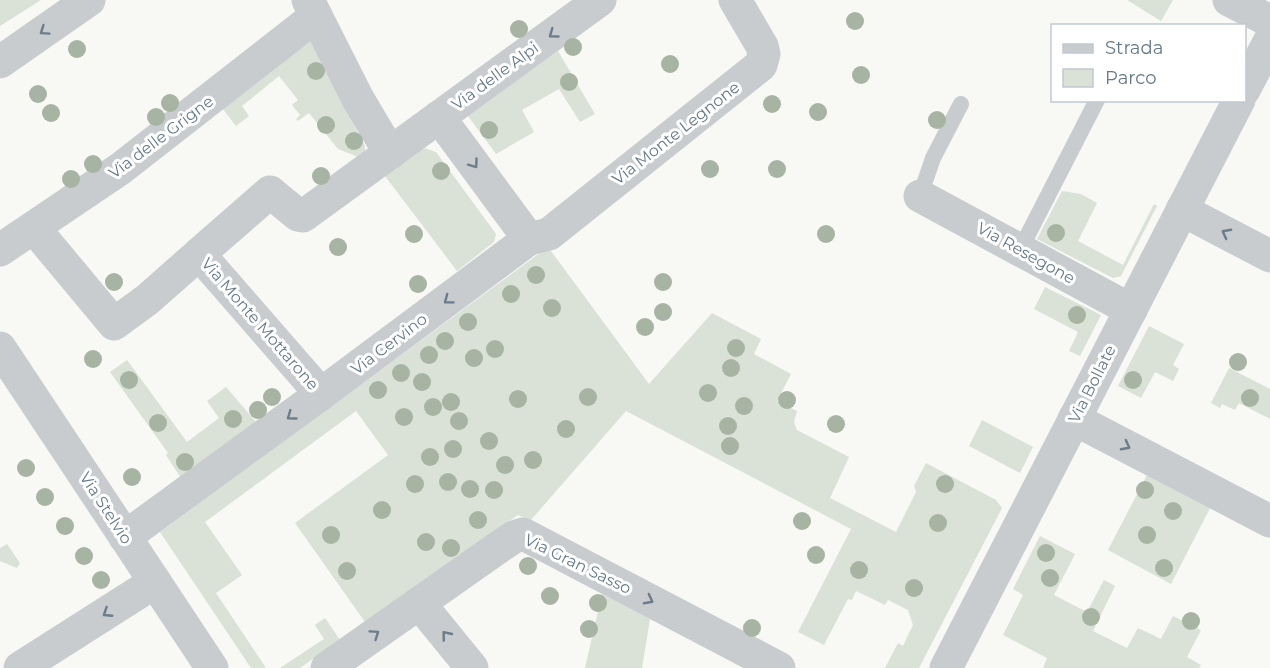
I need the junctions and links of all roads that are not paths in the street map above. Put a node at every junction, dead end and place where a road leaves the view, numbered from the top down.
1 (89, 0) edge
2 (600, 0) edge
3 (735, 0) edge
4 (1229, 0) edge
5 (312, 8) edge
6 (1270, 21) edge
7 (1270, 40) edge
8 (0, 62) edge
9 (1246, 88) edge
10 (1095, 102) edge
11 (1238, 102) edge
12 (961, 104) dead end
13 (439, 117) junction
14 (390, 153) junction
15 (920, 196) joint
16 (1182, 210) junction
17 (34, 228) junction
18 (529, 239) junction
19 (0, 250) edge
20 (1020, 250) junction
21 (199, 254) junction
22 (1270, 256) edge
23 (1131, 310) junction
24 (0, 348) edge
25 (321, 394) junction
26 (1074, 419) junction
27 (1270, 521) edge
28 (125, 537) junction
29 (155, 582) junction
30 (419, 603) junction
31 (20, 668) edge
32 (212, 668) edge
33 (327, 668) edge
34 (472, 668) edge
35 (779, 668) edge
36 (946, 668) edge

1 -> 8 street
2 -> 13 street, Via delle Alpi
3 - 18 street, Via Monte Legnone
4 - 6 street
5 - 14 street
5 - 17 street, Via delle Grigne
7 - 9 street
10 - 20 lane
11 - 16 street, Via Bollate
12 - 15 lane
13 - 14 street, Via delle Alpi
13 -> 18 street
14 - 21 street, Via Monte Mottarone
15 - 20 street, Via Resegone
22 -> 16 street
16 - 23 street, Via Bollate
17 - 19 street, Via delle Grigne
17 - 21 street, Via Monte Mottarone
18 -> 25 street, Via Cervino
20 - 23 street, Via Resegone
21 - 25 street, Via Monte Mottarone
23 - 26 street, Via Bollate
24 - 28 street, Via Stelvio
25 -> 28 street, Via Cervino
26 -> 27 street
26 - 36 street, Via Bollate
28 - 29 street, Via Stelvio
29 -> 31 street
29 - 32 street, Via Stelvio
33 -> 30 street, Via Gran Sasso
34 -> 30 street
30 -> 35 street, Via Gran Sasso

